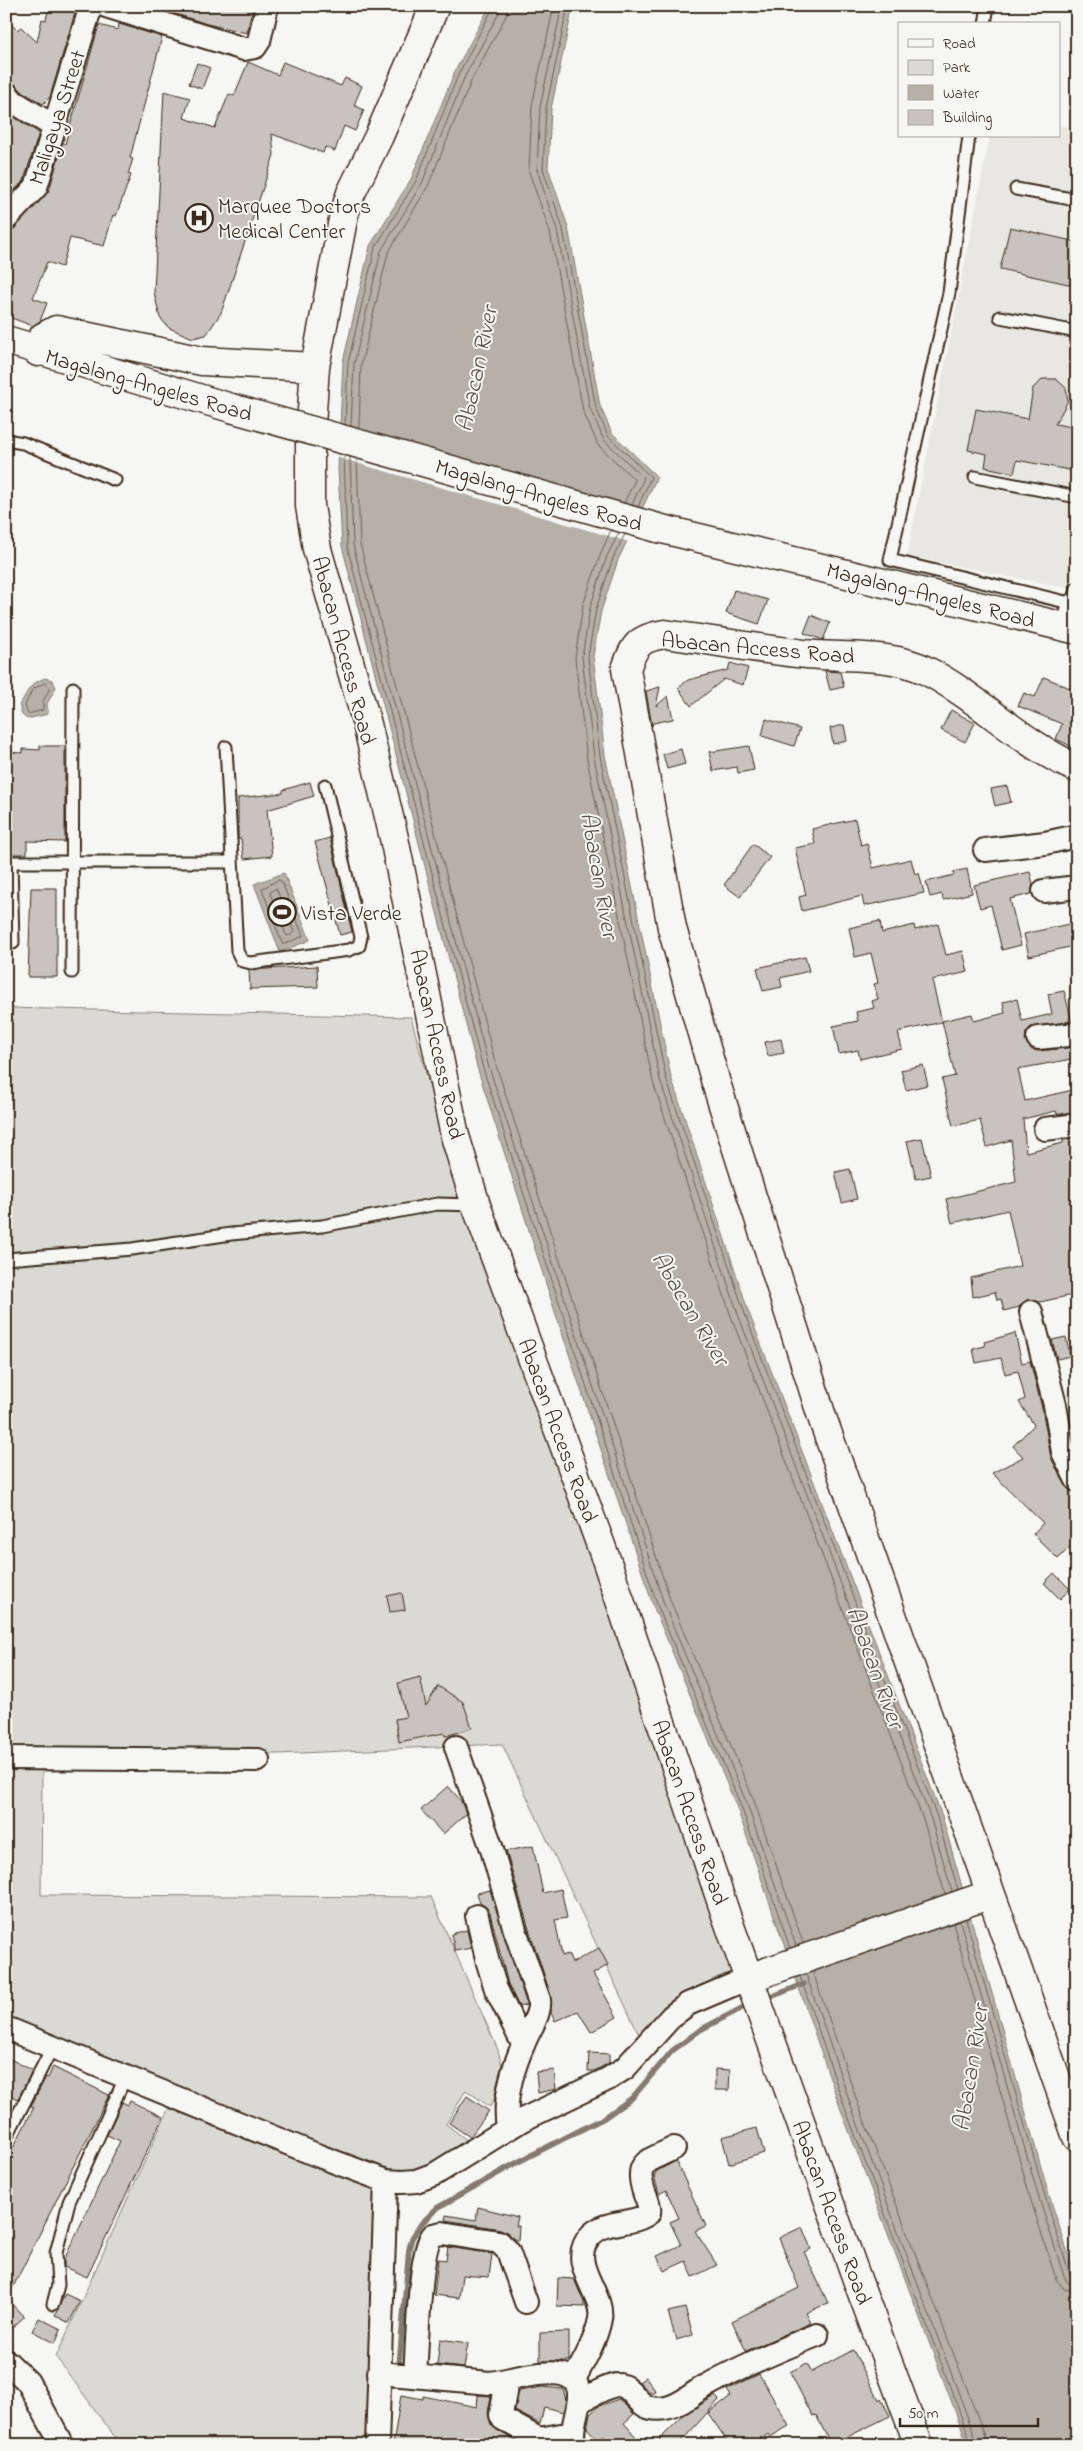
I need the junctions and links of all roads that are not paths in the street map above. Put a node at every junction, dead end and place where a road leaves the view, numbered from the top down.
1 (91, 6) edge
2 (106, 6) edge
3 (267, 6) edge
4 (435, 6) edge
5 (988, 6) edge
6 (985, 22) edge
7 (6, 93) edge
8 (55, 127) junction
9 (969, 138) edge
10 (1016, 189) dead end
11 (1077, 200) edge
12 (6, 219) edge
13 (1000, 317) dead end
14 (1077, 332) edge
15 (6, 340) edge
16 (38, 352) junction
17 (315, 367) junction
18 (6, 440) edge
19 (975, 477) dead end
20 (115, 480) dead end
21 (1077, 497) edge
22 (1074, 611) edge
23 (73, 688) dead end
24 (226, 747) dead end
25 (1077, 768) edge
26 (326, 786) dead end
27 (1077, 836) edge
28 (985, 850) dead end
29 (8, 862) edge
30 (232, 862) junction
31 (74, 863) junction
32 (1077, 887) edge
33 (1044, 891) dead end
34 (13, 943) dead end
35 (72, 972) dead end
36 (1077, 1034) edge
37 (1038, 1038) dead end
38 (1077, 1125) edge
39 (1045, 1128) dead end
40 (476, 1205) junction
41 (6, 1259) edge
42 (1031, 1312) dead end
43 (1077, 1480) edge
44 (456, 1747) dead end
45 (6, 1758) edge
46 (258, 1760) dead end
47 (985, 1896) junction
48 (477, 1916) dead end
49 (754, 1976) junction
50 (6, 2028) edge
51 (523, 2044) junction
52 (52, 2048) junction
53 (125, 2078) junction
54 (508, 2128) junction
55 (1077, 2136) edge
56 (6, 2138) edge
57 (674, 2148) dead end
58 (386, 2181) junction
59 (526, 2302) dead end
60 (53, 2304) dead end
61 (817, 2335) dead end
62 (6, 2361) edge
63 (379, 2373) junction
64 (415, 2376) junction
65 (574, 2379) junction
66 (507, 2381) junction
67 (579, 2402) junction
68 (573, 2439) edge
69 (62, 2445) edge
70 (377, 2445) edge
71 (919, 2445) edge

1 - 8 street, Maligaya Street
2 - 3 street
4 - 17 street, Abacan Access Road
5 - 6 lane
7 - 8 street
8 - 12 street, Maligaya Street
9 - 22 lane
10 - 11 lane
13 - 14 lane
15 - 16 street, Magalang-Angeles Road
16 - 17 street
16 - 22 street, Magalang-Angeles Road, bridge
17 - 40 street, Abacan Access Road
18 - 20 lane
19 - 21 lane
23 - 31 lane
24 - 30 lane
25 - 47 street, Abacan Access Road
26 - 30 lane
27 - 28 street
29 - 31 lane
29 - 34 lane
30 - 31 lane
31 - 35 lane
32 - 33 street
36 - 37 street
38 - 39 street
40 - 41 lane
40 - 49 street, Abacan Access Road
42 - 43 street
44 - 51 street
45 - 46 street
47 - 49 street
47 - 55 street, Abacan Access Road
48 - 51 street
49 - 54 street
49 - 71 street, Abacan Access Road
50 - 52 street
51 - 54 street
52 - 53 street
52 - 56 lane
53 - 58 street
53 - 60 lane
54 - 58 street
57 - 65 street
58 - 63 street
59 - 64 street
61 - 67 street
62 - 69 street
63 - 64 street
63 - 70 street
64 - 66 street
65 - 66 street
65 - 67 street
66 - 68 street
67 - 68 street

